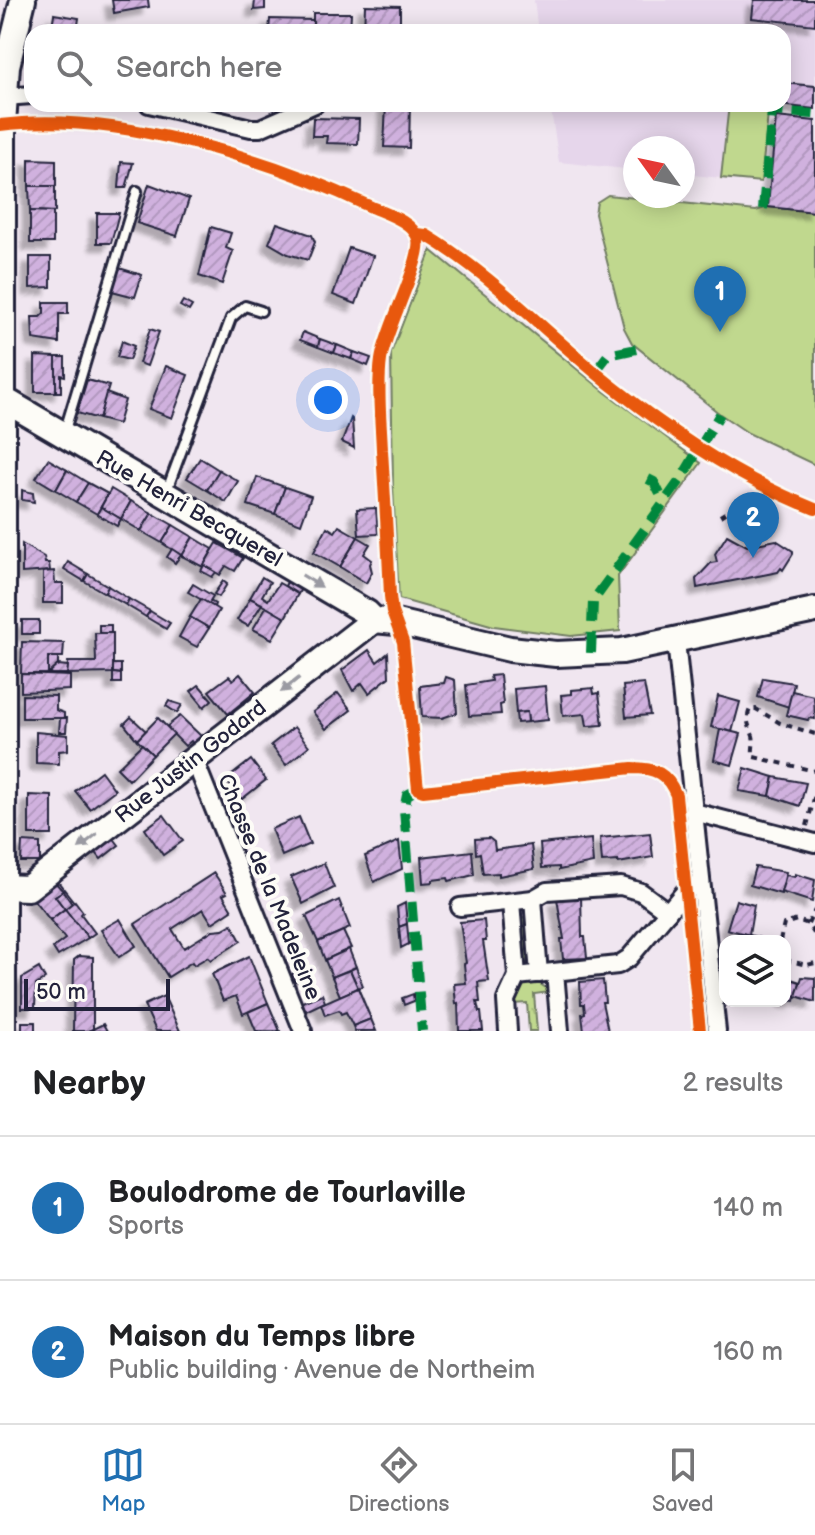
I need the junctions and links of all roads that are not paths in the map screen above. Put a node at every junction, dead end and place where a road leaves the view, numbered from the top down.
1 (13, 15) edge
2 (24, 96) edge
3 (4, 97) junction
4 (183, 112) edge
5 (297, 112) edge
6 (137, 191) dead end
7 (261, 311) dead end
8 (2, 399) edge
9 (64, 435) junction
10 (166, 494) junction
11 (815, 610) edge
12 (374, 620) junction
13 (676, 641) junction
14 (2, 698) edge
15 (194, 759) junction
16 (694, 812) junction
17 (810, 842) edge
18 (701, 885) junction
19 (3, 887) junction
20 (533, 899) junction
21 (511, 902) junction
22 (460, 907) dead end
23 (668, 912) junction
24 (2, 950) edge
25 (547, 973) junction
26 (517, 976) junction
27 (3, 1031) edge
28 (303, 1031) edge
29 (508, 1031) edge
30 (560, 1031) edge
31 (717, 1031) edge

1 - 3 street
2 - 3 street
3 - 8 street
4 - 5 street
6 - 9 lane
7 - 10 lane
8 - 9 street, Rue Henri Becquerel
8 - 14 street
9 - 10 street, Rue Henri Becquerel
10 -> 12 street, Rue Henri Becquerel
11 - 13 street
12 - 13 street
12 -> 15 street, Rue Justin Godard
13 - 16 street
14 - 19 street
15 -> 19 street, Rue Justin Godard
15 - 28 street, Chasse de la Madeleine
16 - 17 street
16 - 18 street
18 - 23 street
18 - 31 street
19 - 24 street
20 - 21 street
20 - 23 street
20 - 25 street
21 - 22 street
21 - 26 street
23 - 25 street
24 - 27 street
25 - 26 street
25 - 30 street
26 - 29 street

